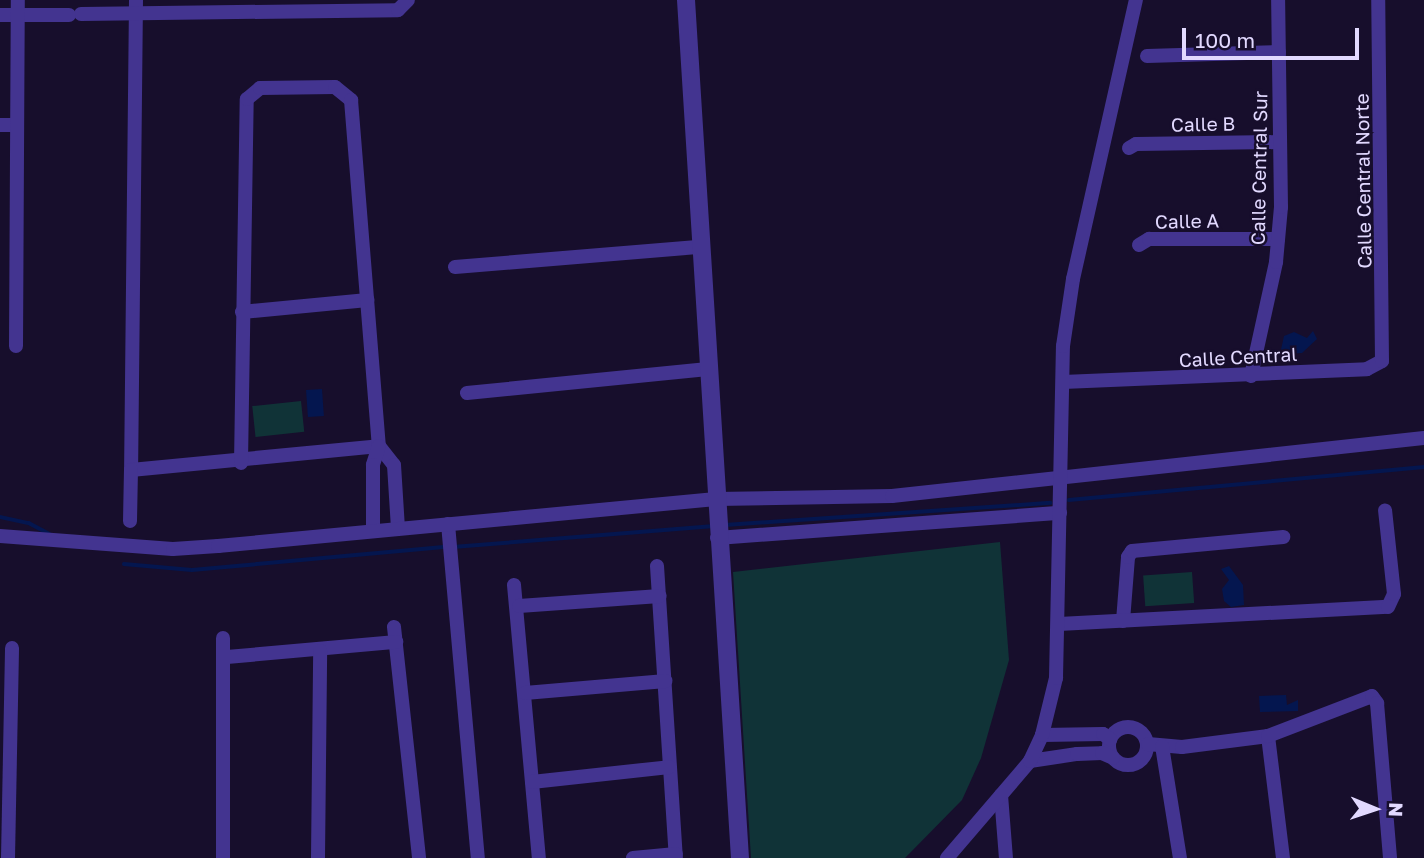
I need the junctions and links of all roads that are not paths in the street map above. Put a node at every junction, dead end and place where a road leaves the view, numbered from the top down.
1 (408, 0) edge
2 (685, 0) edge
3 (1136, 0) edge
4 (1278, 0) edge
5 (1378, 0) edge
6 (167, 5) edge
7 (284, 5) edge
8 (136, 6) edge
9 (18, 7) edge
10 (0, 15) edge
11 (1279, 52) junction
12 (1147, 56) dead end
13 (0, 125) edge
14 (17, 125) junction
15 (1279, 142) junction
16 (1129, 148) dead end
17 (1278, 239) junction
18 (1139, 245) dead end
19 (700, 247) junction
20 (455, 267) dead end
21 (368, 300) junction
22 (243, 312) junction
23 (16, 346) dead end
24 (1382, 360) joint
25 (708, 369) junction
26 (1251, 376) junction
27 (1063, 382) junction
28 (467, 393) dead end
29 (1424, 438) edge
30 (379, 446) junction
31 (241, 463) junction
32 (131, 470) junction
33 (1060, 477) junction
34 (1385, 510) dead end
35 (1059, 513) junction
36 (716, 520) junction
37 (130, 521) dead end
38 (398, 528) junction
39 (373, 530) junction
40 (450, 530) junction
41 (0, 536) edge
42 (1283, 537) dead end
43 (657, 566) dead end
44 (514, 585) dead end
45 (660, 596) junction
46 (519, 606) junction
47 (1123, 621) junction
48 (1059, 624) junction
49 (394, 627) dead end
50 (223, 638) dead end
51 (396, 642) junction
52 (12, 648) dead end
53 (320, 651) junction
54 (226, 657) junction
55 (665, 681) junction
56 (525, 693) junction
57 (1042, 735) junction
58 (1076, 735) junction
59 (1268, 736) junction
60 (1110, 739) junction
61 (1155, 745) junction
62 (1077, 754) junction
63 (1113, 758) junction
64 (1030, 761) junction
65 (669, 767) junction
66 (532, 782) junction
67 (1001, 795) junction
68 (676, 856) edge
69 (8, 858) edge
70 (223, 858) edge
71 (318, 858) edge
72 (419, 858) edge
73 (478, 858) edge
74 (539, 858) edge
75 (633, 858) edge
76 (740, 858) edge
77 (947, 858) edge
78 (1006, 858) edge
79 (1180, 858) edge
80 (1283, 858) edge
81 (1390, 858) edge

1 - 7 street
2 - 19 street
3 - 27 street
4 - 11 street, Calle Central Sur
5 - 24 street, Calle Central Norte
6 - 7 street
6 - 8 street
8 - 9 street
8 - 32 street
9 - 10 street
9 - 14 street
11 - 12 street
11 - 15 street, Calle Central Sur
13 - 14 street
14 - 23 street
15 - 16 street, Calle B
15 - 17 street, Calle Central Sur
17 - 18 street, Calle A
17 - 26 street, Calle Central Sur
19 - 20 street
19 - 25 street
21 - 22 street
21 - 22 street
21 - 30 street
22 - 31 street
24 - 26 street, Calle Central
25 - 28 street
25 - 36 street
26 - 27 street, Calle Central
27 - 33 street
29 - 33 street
30 - 31 street
30 - 38 street
30 - 39 street
31 - 32 street
32 - 37 street
33 - 35 street
33 - 36 street
34 - 47 street
35 - 36 street
35 - 48 street
36 - 40 street
36 - 76 street
38 - 39 street
38 - 40 street
39 - 41 street
40 - 73 street
42 - 47 street
43 - 45 street
44 - 46 street
45 - 46 street
45 - 55 street
46 - 56 street
47 - 48 street
48 - 57 street
49 - 51 street
50 - 54 street
51 - 53 street
51 - 72 street
52 - 69 street
53 - 54 street
53 - 71 street
54 - 70 street
55 - 56 street
55 - 65 street
56 - 66 street
57 - 58 street
57 - 64 street
58 - 60 street
58 - 62 street
59 - 61 street
59 - 80 street
59 - 81 street
60 - 61 street
60 - 63 street
61 - 63 street
61 - 79 street
62 - 63 street
62 - 64 street
64 - 67 street
65 - 66 street
65 - 68 street
66 - 74 street
67 - 77 street
67 - 78 street
68 - 75 street

